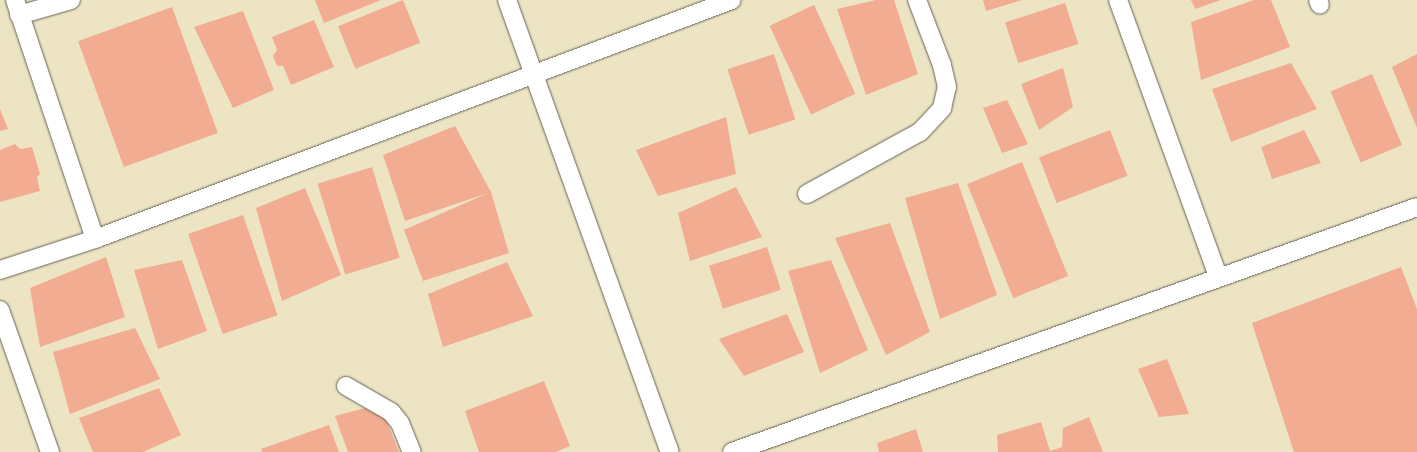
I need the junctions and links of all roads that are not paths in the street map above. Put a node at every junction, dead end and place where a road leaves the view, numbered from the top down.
1 (71, 0) edge
2 (507, 0) edge
3 (732, 0) edge
4 (918, 0) edge
5 (1118, 0) edge
6 (17, 8) edge
7 (532, 73) junction
8 (806, 194) dead end
9 (1417, 207) edge
10 (95, 238) junction
11 (0, 270) edge
12 (1218, 277) junction
13 (0, 310) edge
14 (346, 386) dead end
15 (50, 452) edge
16 (412, 452) edge
17 (670, 452) edge
18 (732, 452) edge

1 - 6 street
2 - 7 street
3 - 7 street
4 - 8 street
5 - 12 street
6 - 10 street
7 - 10 street
7 - 17 street
9 - 12 street
10 - 11 street
12 - 18 street
13 - 15 street
14 - 16 street

